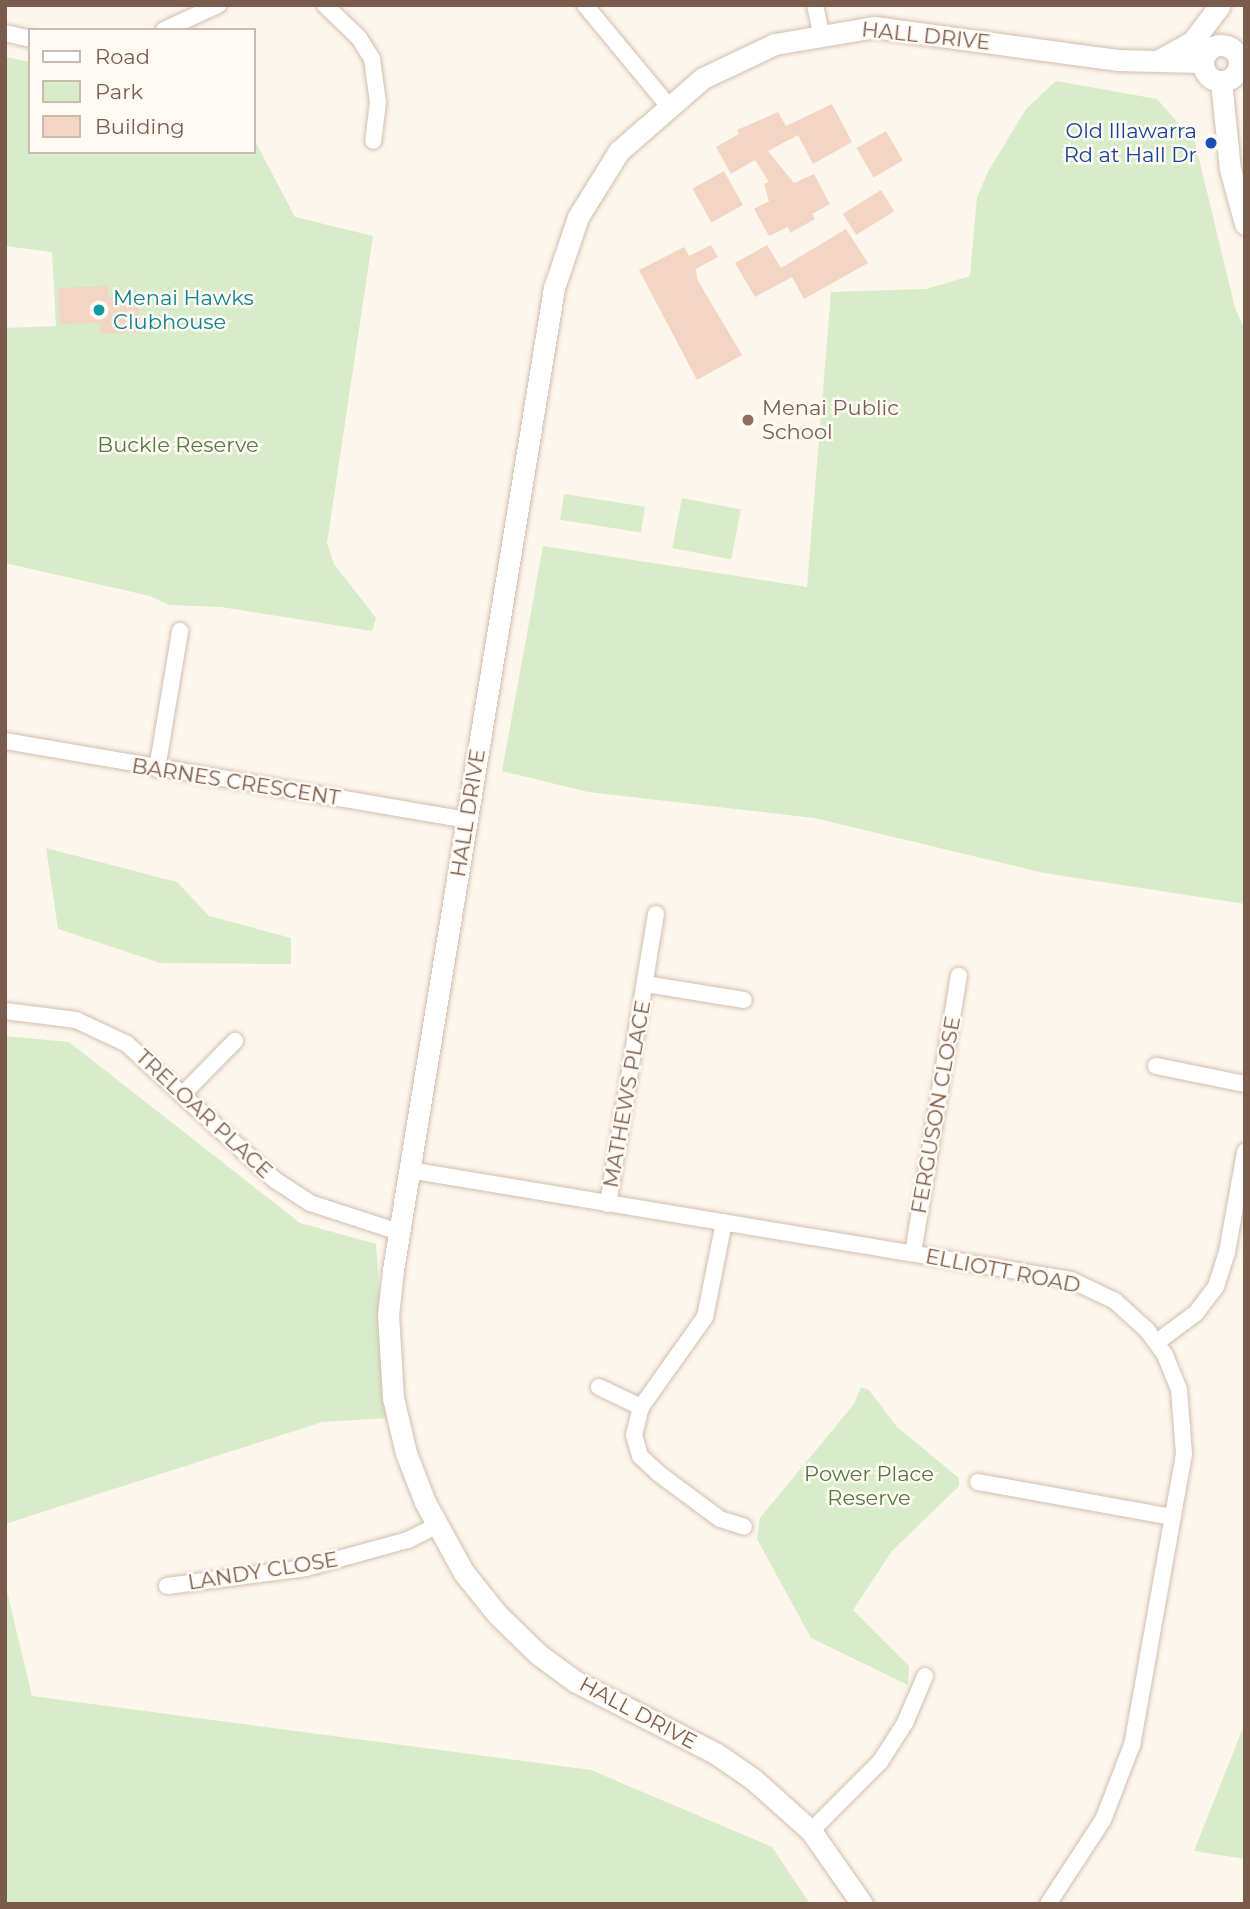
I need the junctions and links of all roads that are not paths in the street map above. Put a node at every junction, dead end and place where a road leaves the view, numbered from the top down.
1 (218, 5) edge
2 (325, 5) edge
3 (585, 5) edge
4 (815, 5) edge
5 (1220, 5) edge
6 (168, 28) edge
7 (5, 33) edge
8 (821, 34) junction
9 (28, 38) edge
10 (1221, 46) junction
11 (1156, 61) junction
12 (1203, 62) junction
13 (1221, 81) junction
14 (667, 104) junction
15 (373, 141) dead end
16 (1245, 224) edge
17 (180, 631) dead end
18 (5, 741) edge
19 (157, 769) junction
20 (467, 820) junction
21 (656, 914) dead end
22 (959, 976) dead end
23 (645, 984) junction
24 (744, 1000) dead end
25 (5, 1011) edge
26 (235, 1041) dead end
27 (1156, 1066) dead end
28 (1245, 1084) edge
29 (184, 1093) junction
30 (1245, 1152) edge
31 (409, 1170) junction
32 (608, 1204) junction
33 (724, 1222) junction
34 (399, 1232) junction
35 (913, 1253) junction
36 (1157, 1342) junction
37 (599, 1387) dead end
38 (641, 1407) junction
39 (978, 1482) dead end
40 (1172, 1517) junction
41 (437, 1525) junction
42 (744, 1527) dead end
43 (167, 1586) dead end
44 (925, 1676) dead end
45 (811, 1831) junction
46 (862, 1904) edge
47 (1048, 1904) edge

1 - 6 street
2 - 15 street
3 - 14 street
4 - 8 street
5 - 10 street
5 - 11 street
7 - 9 street
8 - 11 street, HALL DRIVE
8 - 14 street, HALL DRIVE
10 - 12 street
10 - 13 street
11 - 12 street, HALL DRIVE
12 - 13 street
13 - 16 street
14 - 20 street, HALL DRIVE
17 - 19 street
18 - 19 street, BARNES CRESCENT
19 - 20 street, BARNES CRESCENT
20 - 31 street, HALL DRIVE
21 - 23 street, MATHEWS PLACE
22 - 35 street, FERGUSON CLOSE
23 - 24 street, MATHEWS PLACE
23 - 32 street, MATHEWS PLACE
25 - 29 street, TRELOAR PLACE
26 - 29 street
27 - 28 street
29 - 34 street, TRELOAR PLACE
30 - 36 street
31 - 32 street, ELLIOTT ROAD
31 - 34 street, HALL DRIVE
32 - 33 street, ELLIOTT ROAD
33 - 35 street, ELLIOTT ROAD
33 - 38 street
34 - 41 street, HALL DRIVE
35 - 36 street, ELLIOTT ROAD
36 - 40 street, ELLIOTT ROAD
37 - 38 street
38 - 42 street
39 - 40 street
40 - 47 street, ELLIOTT ROAD
41 - 43 street, LANDY CLOSE
41 - 45 street, HALL DRIVE
44 - 45 street
45 - 46 street, HALL DRIVE

